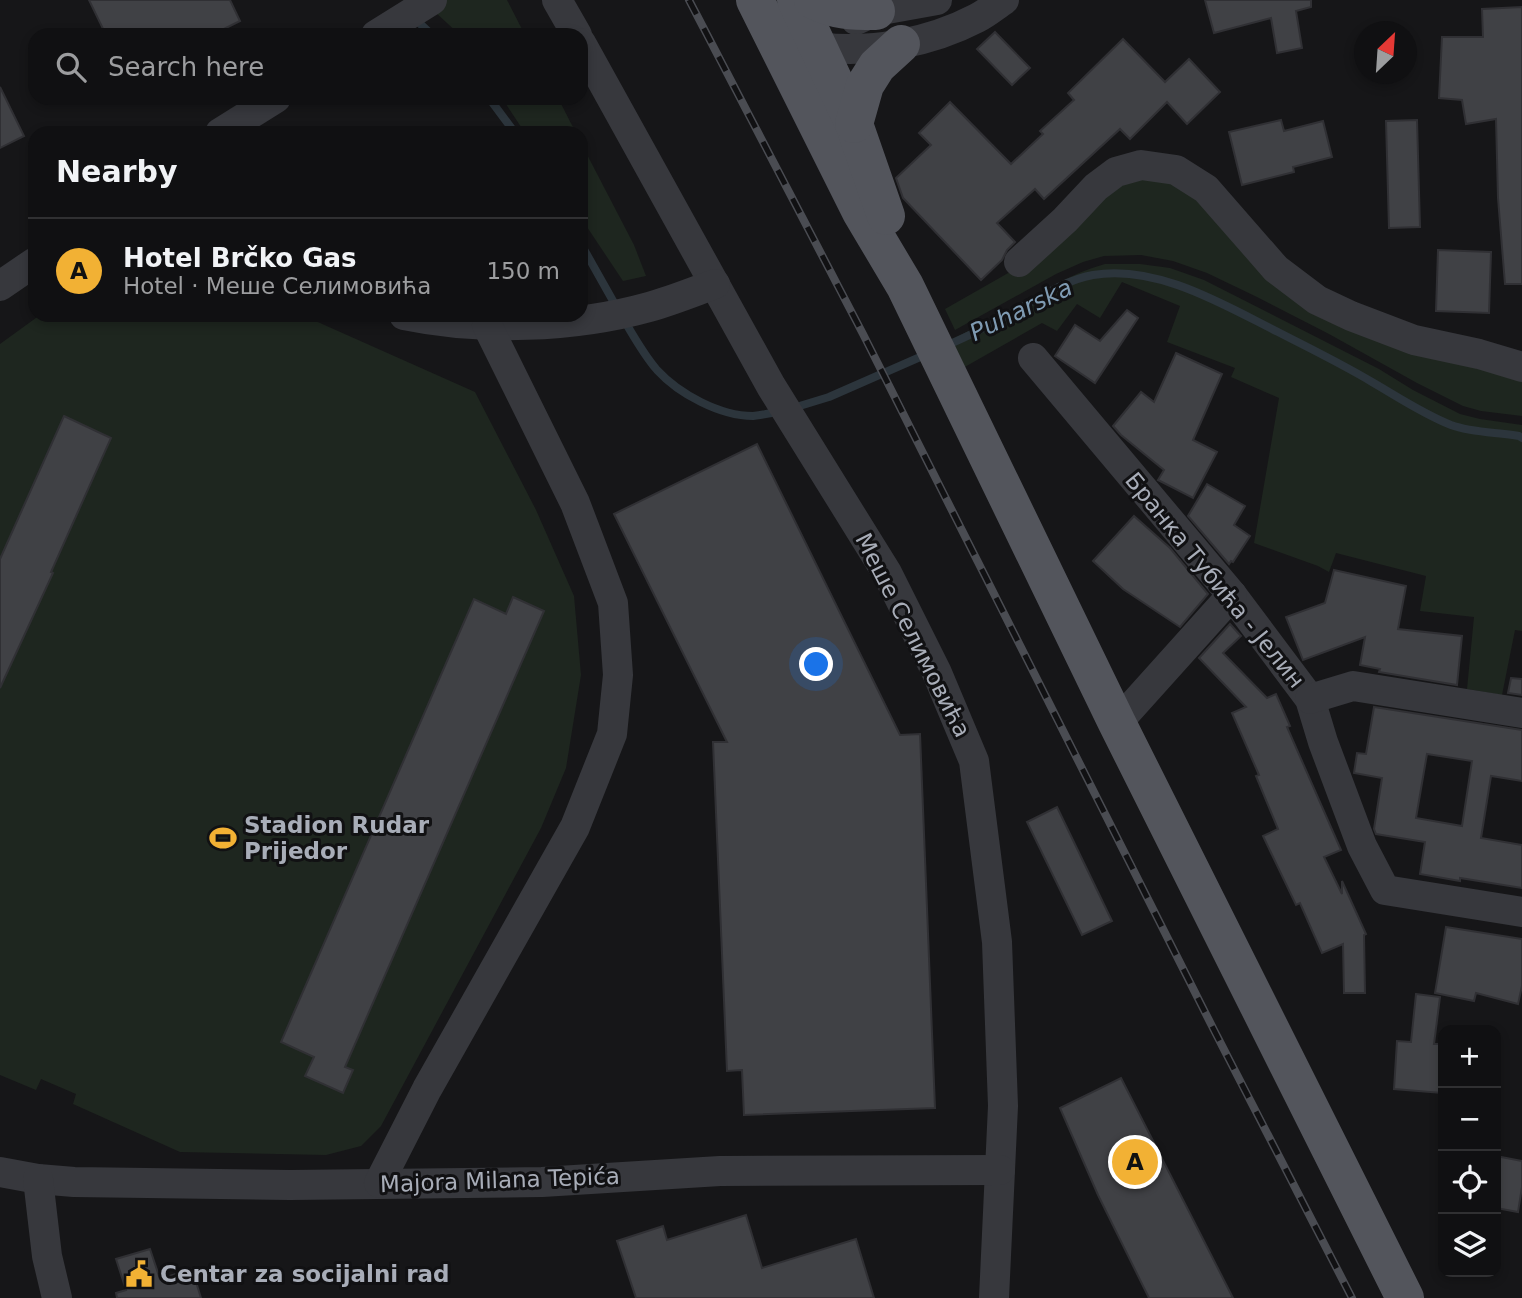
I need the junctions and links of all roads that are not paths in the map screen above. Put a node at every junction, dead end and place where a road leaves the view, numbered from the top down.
1 (432, 0) edge
2 (557, 0) edge
3 (755, 0) edge
4 (796, 0) edge
5 (813, 0) edge
6 (937, 0) edge
7 (1004, 0) edge
8 (876, 11) junction
9 (387, 28) edge
10 (573, 28) edge
11 (901, 44) junction
12 (803, 54) junction
13 (588, 56) edge
14 (265, 105) edge
15 (855, 124) junction
16 (231, 126) edge
17 (1019, 262) dead end
18 (28, 267) edge
19 (715, 284) junction
20 (0, 286) edge
21 (912, 300) junction
22 (588, 319) edge
23 (454, 322) edge
24 (555, 322) edge
25 (487, 325) junction
26 (1033, 358) dead end
27 (1522, 367) edge
28 (1232, 595) junction
29 (1310, 699) junction
30 (1522, 713) edge
31 (1117, 723) junction
32 (1522, 912) edge
33 (1000, 1170) junction
34 (0, 1172) edge
35 (38, 1180) junction
36 (379, 1183) junction
37 (57, 1298) edge
38 (994, 1298) edge
39 (1405, 1298) edge

1 - 9 street
2 - 10 street
3 - 12 main road
4 - 12 main road
5 - 8 main road
6 - 8 street
7 - 11 street
8 - 12 street
11 - 12 street
11 - 15 main road
12 - 15 main road
12 - 21 main road
13 - 19 street, Меше Селимовића
14 - 16 street
15 - 21 main road
17 - 27 street
18 - 20 street
19 - 22 street
19 - 33 street, Меше Селимовића
21 - 31 main road
23 - 25 street
24 - 25 street
25 - 36 street
26 - 28 street, Бранка Тубића - Јелин
28 - 29 street, Бранка Тубића - Јелин
28 - 31 street
29 - 30 street
29 - 32 street, Бранка Тубића - Јелин
31 - 39 main road
33 - 36 street, Majora Milana Tepića
33 - 38 street, Меше Селимовића
34 - 35 street, Majora Milana Tepića
35 - 36 street, Majora Milana Tepića
35 - 37 street

